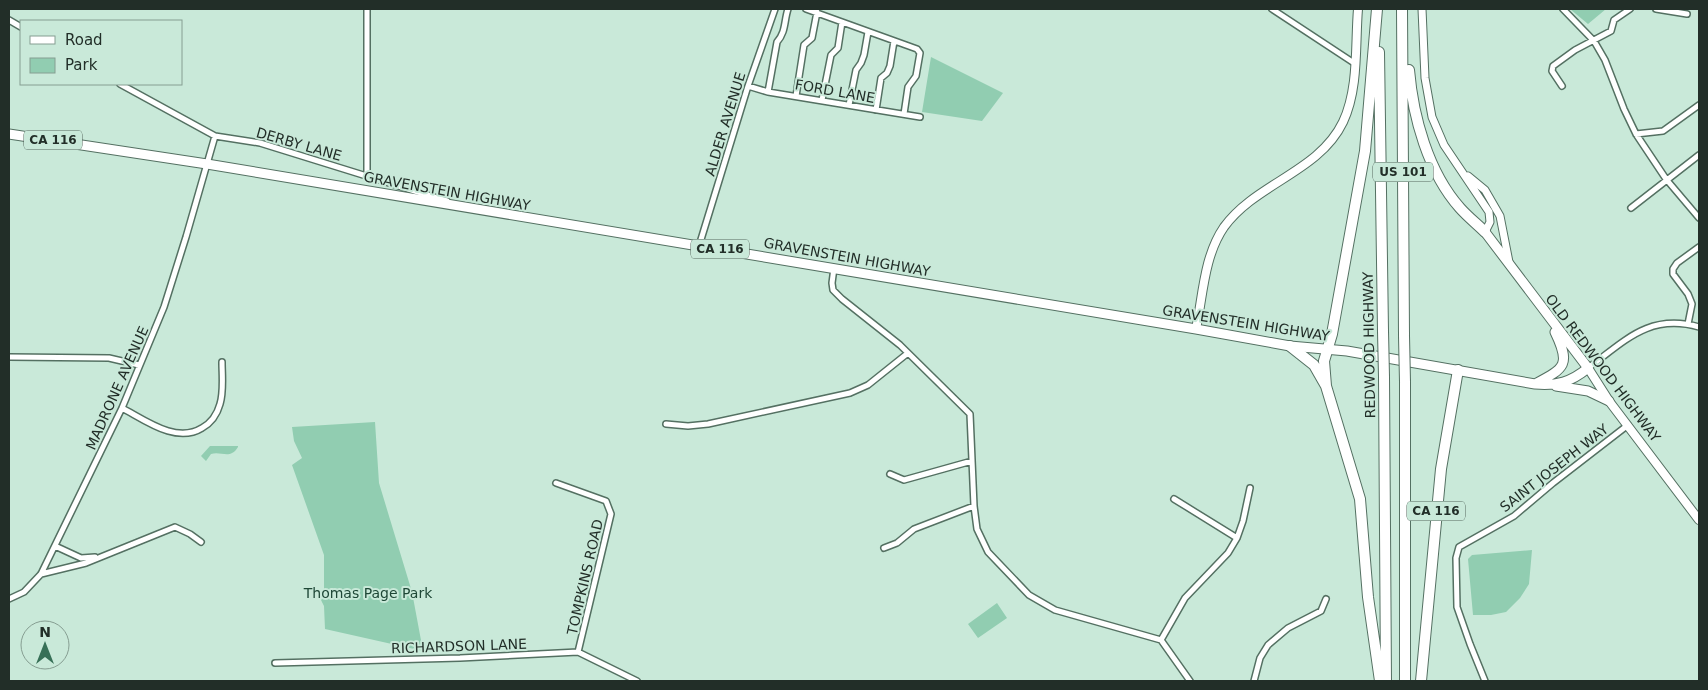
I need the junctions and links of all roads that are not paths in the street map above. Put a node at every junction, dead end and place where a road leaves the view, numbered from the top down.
1 (367, 9) edge
2 (775, 9) edge
3 (788, 9) edge
4 (806, 9) edge
5 (1272, 9) edge
6 (1358, 9) edge
7 (1378, 9) edge
8 (1403, 9) edge
9 (1422, 9) edge
10 (1563, 9) edge
11 (1630, 9) edge
12 (1656, 9) edge
13 (817, 12) junction
14 (1687, 14) dead end
15 (9, 20) edge
16 (842, 22) junction
17 (20, 26) edge
18 (868, 32) junction
19 (894, 41) junction
20 (1594, 41) junction
21 (1354, 63) junction
22 (122, 85) edge
23 (748, 86) junction
24 (1562, 86) dead end
25 (768, 92) junction
26 (796, 96) junction
27 (822, 100) junction
28 (849, 105) junction
29 (1699, 105) edge
30 (876, 110) junction
31 (904, 114) junction
32 (920, 117) dead end
33 (9, 134) edge
34 (1636, 134) junction
35 (215, 136) junction
36 (1699, 155) edge
37 (207, 164) junction
38 (1462, 171) junction
39 (367, 175) junction
40 (1666, 179) junction
41 (1630, 208) dead end
42 (480, 210) junction
43 (1699, 218) edge
44 (1485, 232) junction
45 (699, 246) junction
46 (1699, 246) edge
47 (1510, 265) junction
48 (834, 268) junction
49 (1546, 314) junction
50 (1688, 324) junction
51 (1699, 327) edge
52 (1196, 329) junction
53 (1290, 346) junction
54 (1328, 350) junction
55 (908, 353) junction
56 (9, 357) edge
57 (222, 362) dead end
58 (139, 365) junction
59 (1588, 368) junction
60 (1458, 370) junction
61 (1535, 384) junction
62 (1546, 385) junction
63 (1326, 386) junction
64 (1609, 401) junction
65 (122, 408) junction
66 (666, 424) dead end
67 (1628, 425) junction
68 (972, 461) junction
69 (890, 474) dead end
70 (556, 483) dead end
71 (1250, 488) dead end
72 (1174, 499) dead end
73 (974, 506) junction
74 (1699, 520) edge
75 (1236, 538) junction
76 (201, 542) dead end
77 (55, 546) junction
78 (884, 548) dead end
79 (105, 555) junction
80 (41, 574) junction
81 (9, 599) edge
82 (1326, 599) dead end
83 (1161, 640) junction
84 (578, 652) junction
85 (276, 663) dead end
86 (637, 681) edge
87 (1190, 681) edge
88 (1254, 681) edge
89 (1380, 681) edge
90 (1386, 681) edge
91 (1405, 681) edge
92 (1421, 681) edge
93 (1485, 681) edge

1 - 39 street
2 - 23 street, ALDER AVENUE
3 - 25 street
4 - 13 street
5 - 21 street
6 - 21 main road
7 - 54 highway
7 - 90 highway, REDWOOD HIGHWAY / US 101, bridge
8 - 44 highway
8 - 91 highway, US 101, bridge
9 - 38 street
10 - 20 street
11 - 20 street
12 - 14 street
13 - 16 street
13 - 26 street
15 - 17 street
16 - 18 street
16 - 27 street
18 - 19 street
18 - 28 street
19 - 30 street
19 - 31 street
20 - 24 street
20 - 34 street
21 - 52 main road
22 - 35 street, DERBY LANE
23 - 25 street, FORD LANE
23 - 45 street, ALDER AVENUE
25 - 26 street, FORD LANE
26 - 27 street, FORD LANE
27 - 28 street, FORD LANE
28 - 30 street, FORD LANE
29 - 34 street
30 - 31 street, FORD LANE
31 - 32 street, FORD LANE
33 - 37 main road, GRAVENSTEIN HIGHWAY / CA 116
34 - 40 street
35 - 37 street, MADRONE AVENUE
35 - 39 street, DERBY LANE
36 - 40 street
37 - 42 main road, GRAVENSTEIN HIGHWAY / CA 116
37 - 58 street, MADRONE AVENUE
38 - 44 street
38 - 47 street
39 - 42 street, DERBY LANE
40 - 41 street
40 - 43 street
42 - 45 main road, GRAVENSTEIN HIGHWAY / CA 116
44 - 47 main road, OLD REDWOOD HIGHWAY
45 - 48 main road, GRAVENSTEIN HIGHWAY / CA 116
46 - 50 street
47 - 49 main road, OLD REDWOOD HIGHWAY
48 - 52 main road, GRAVENSTEIN HIGHWAY / CA 116
48 - 55 street
49 - 59 main road, OLD REDWOOD HIGHWAY
49 - 61 main road
50 - 51 street
50 - 59 street
52 - 53 main road, GRAVENSTEIN HIGHWAY / CA 116
53 - 54 main road, GRAVENSTEIN HIGHWAY / CA 116
53 - 63 highway, CA 116
54 - 60 main road, GRAVENSTEIN HIGHWAY / CA 116
54 - 63 highway
55 - 66 street
55 - 68 street
56 - 58 street
57 - 65 street
58 - 65 street, MADRONE AVENUE
59 - 62 main road, GRAVENSTEIN HIGHWAY
59 - 64 main road, OLD REDWOOD HIGHWAY
60 - 61 main road, GRAVENSTEIN HIGHWAY
60 - 92 highway, CA 116
61 - 62 main road, GRAVENSTEIN HIGHWAY
62 - 64 main road
63 - 89 highway, CA 116
64 - 67 main road, OLD REDWOOD HIGHWAY
65 - 77 street, MADRONE AVENUE
67 - 74 main road, OLD REDWOOD HIGHWAY
67 - 93 street, SAINT JOSEPH WAY
68 - 69 street
68 - 73 street
70 - 84 street, TOMPKINS ROAD
71 - 75 street
72 - 75 street
73 - 78 street
73 - 83 street
75 - 83 street
76 - 79 street
77 - 79 street
77 - 80 street, MADRONE AVENUE
79 - 80 street
80 - 81 street, MADRONE AVENUE
82 - 88 street
83 - 87 street
84 - 85 street, RICHARDSON LANE
84 - 86 street, RICHARDSON LANE

